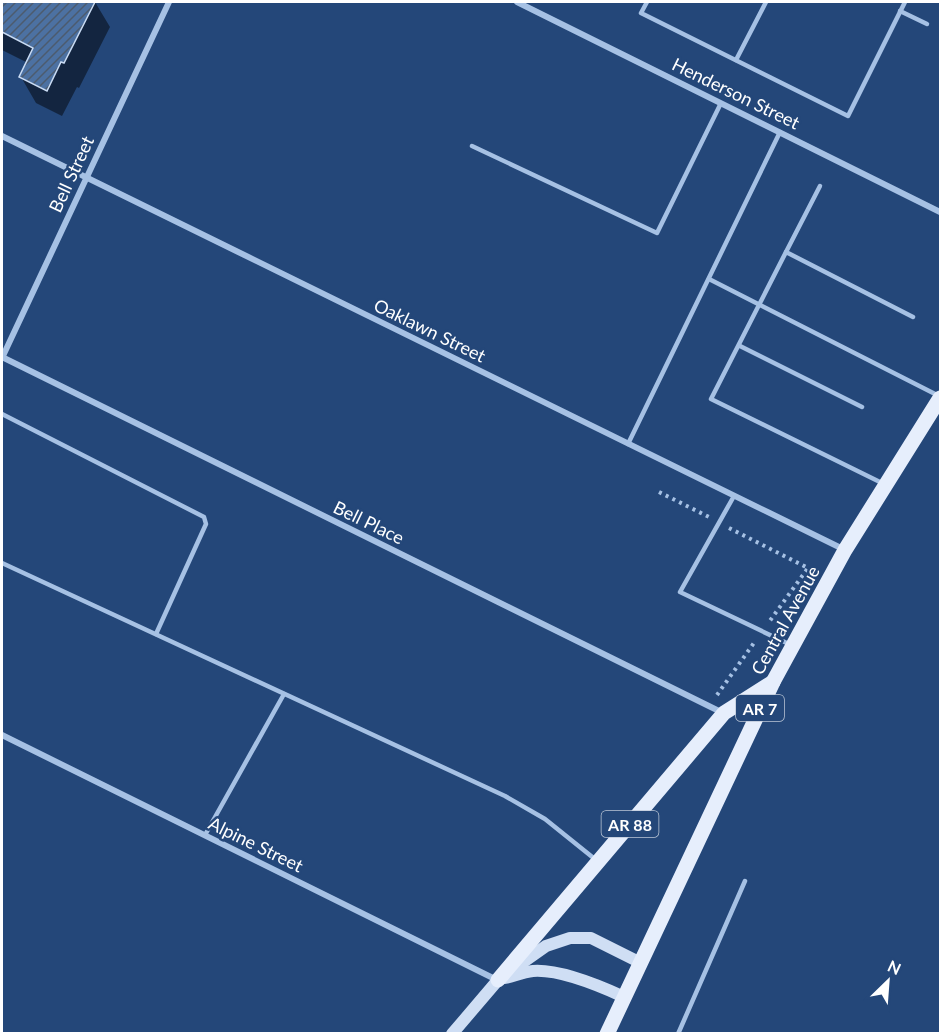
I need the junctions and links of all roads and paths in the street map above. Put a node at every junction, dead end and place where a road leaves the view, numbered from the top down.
1 (169, 2) edge
2 (517, 2) edge
3 (647, 2) edge
4 (766, 2) edge
5 (905, 2) edge
6 (900, 11) junction
7 (927, 24) dead end
8 (736, 60) junction
9 (721, 103) junction
10 (780, 132) junction
11 (2, 136) edge
12 (472, 146) dead end
13 (86, 178) junction
14 (820, 186) dead end
15 (940, 212) edge
16 (786, 252) junction
17 (709, 279) junction
18 (760, 306) junction
19 (913, 317) dead end
20 (740, 346) junction
21 (2, 358) edge
22 (940, 398) edge
23 (862, 407) dead end
24 (2, 414) edge
25 (628, 444) junction
26 (886, 486) junction
27 (659, 492) dead end
28 (734, 496) junction
29 (719, 522) junction
30 (845, 550) junction
31 (2, 563) edge
32 (762, 632) junction
33 (156, 634) junction
34 (793, 646) junction
35 (773, 682) junction
36 (284, 694) junction
37 (709, 706) junction
38 (724, 713) junction
39 (2, 735) edge
40 (205, 835) junction
41 (598, 862) junction
42 (745, 881) dead end
43 (641, 963) junction
44 (498, 980) junction
45 (624, 997) junction
46 (452, 1034) edge
47 (607, 1034) edge
48 (678, 1034) edge

1 - 13 street, Bell Street
2 - 9 street, Henderson Street
3 - 8 lane
4 - 8 lane
5 - 6 lane
6 - 7 lane
6 - 8 lane
9 - 10 street, Henderson Street
9 - 12 lane
10 - 15 street, Henderson Street
10 - 17 lane
11 - 13 street, Oaklawn Street
13 - 21 street, Bell Street
13 - 25 street, Oaklawn Street
14 - 16 lane
16 - 18 lane
16 - 19 lane
17 - 18 lane
17 - 25 lane
18 - 20 lane
18 - 22 lane
20 - 23 lane
20 - 26 lane
21 - 37 street, Bell Place
22 - 26 main road, Central Avenue / AR 7
24 - 33 lane
25 - 28 street, Oaklawn Street
26 - 30 main road, Central Avenue / AR 7
27 - 29 path
28 - 29 lane
28 - 30 street, Oaklawn Street
29 - 32 lane
29 - 32 path
30 - 34 main road, Central Avenue / AR 7
31 - 33 lane
32 - 34 lane
32 - 37 path
33 - 36 lane
34 - 35 main road, Central Avenue / AR 7
35 - 38 main road, AR 88
35 - 43 main road, Central Avenue / AR 7
36 - 40 lane
36 - 41 lane
37 - 38 street, Bell Place
38 - 41 main road, AR 88
39 - 40 street, Alpine Street
40 - 44 street, Alpine Street
41 - 44 main road, AR 88
42 - 48 lane
43 - 44 main road
43 - 45 main road, Central Avenue / AR 7
44 - 45 main road
44 - 46 main road, AR 88
45 - 47 main road, Central Avenue / AR 7

